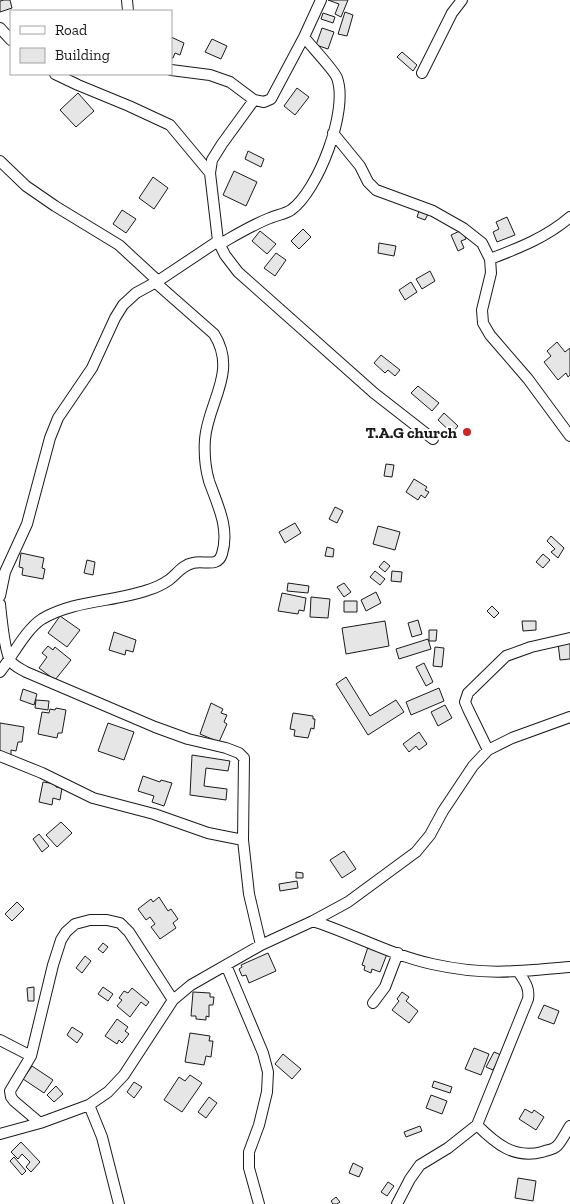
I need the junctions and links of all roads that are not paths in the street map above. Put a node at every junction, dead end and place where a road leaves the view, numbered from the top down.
1 (321, 0) edge
2 (462, 0) edge
3 (0, 28) edge
4 (304, 37) junction
5 (10, 39) edge
6 (172, 70) edge
7 (422, 73) dead end
8 (57, 75) edge
9 (254, 100) junction
10 (333, 133) junction
11 (0, 161) edge
12 (210, 173) junction
13 (570, 217) edge
14 (218, 243) junction
15 (490, 259) junction
16 (157, 282) junction
17 (570, 436) edge
18 (433, 439) dead end
19 (0, 596) edge
20 (0, 604) edge
21 (570, 638) edge
22 (10, 660) junction
23 (0, 672) edge
24 (570, 717) edge
25 (488, 750) junction
26 (0, 756) edge
27 (243, 840) junction
28 (313, 921) junction
29 (261, 945) junction
30 (398, 954) junction
31 (226, 965) junction
32 (570, 967) edge
33 (518, 971) junction
34 (173, 1000) junction
35 (374, 1003) dead end
36 (0, 1040) edge
37 (31, 1056) junction
38 (89, 1105) junction
39 (40, 1123) junction
40 (477, 1125) junction
41 (570, 1126) edge
42 (0, 1134) edge
43 (119, 1204) edge
44 (259, 1204) edge
45 (396, 1204) edge

1 - 4 street
2 - 7 street
3 - 5 street
4 - 9 street
4 - 10 street
6 - 9 street
8 - 12 street
9 - 12 street
10 - 14 street
10 - 15 street
11 - 16 street
12 - 14 street
13 - 15 street
14 - 16 street
14 - 18 street
15 - 17 street
16 - 19 street
16 - 22 street
20 - 22 street
21 - 25 street
22 - 23 street
22 - 27 street
24 - 25 street
25 - 28 street
26 - 27 street
27 - 29 street
28 - 29 street
28 - 30 street
29 - 31 street
30 - 33 street
30 - 35 street
31 - 34 street
31 - 44 street
32 - 33 street
33 - 40 street
34 - 37 street
34 - 38 street
36 - 37 street
37 - 39 street
38 - 39 street
38 - 43 street
39 - 42 street
40 - 41 street
40 - 45 street

